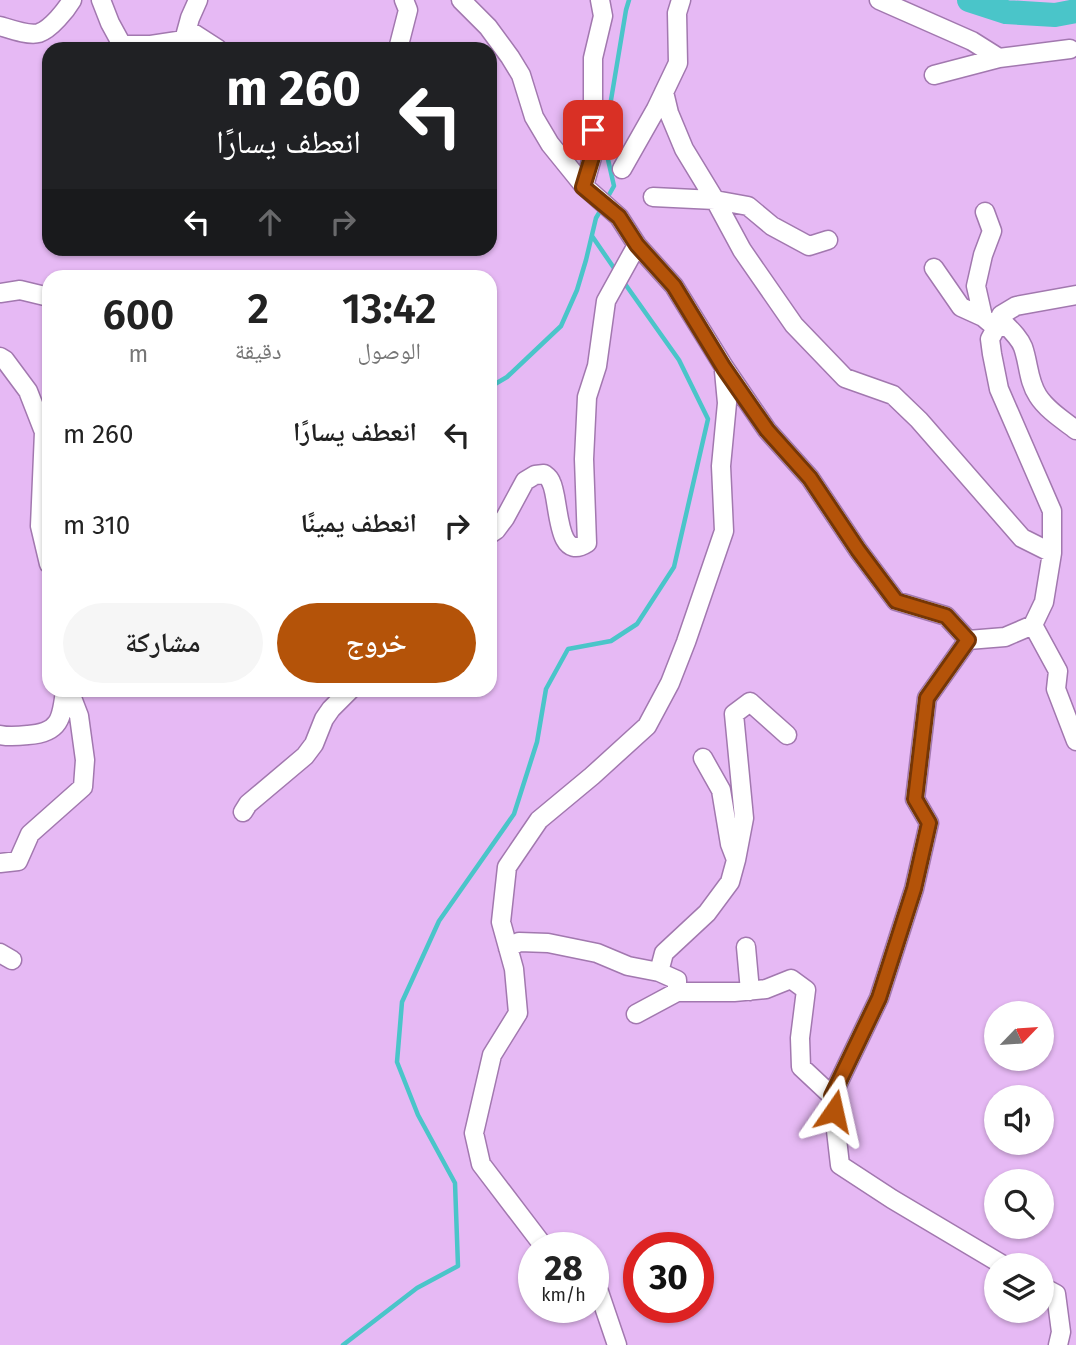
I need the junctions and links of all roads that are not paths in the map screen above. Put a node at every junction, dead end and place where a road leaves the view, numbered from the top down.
1 (72, 0) edge
2 (101, 0) edge
3 (198, 0) edge
4 (404, 0) edge
5 (461, 0) edge
6 (600, 0) edge
7 (681, 0) edge
8 (879, 0) edge
9 (0, 26) edge
10 (187, 29) junction
11 (120, 42) edge
12 (171, 42) edge
13 (207, 42) edge
14 (400, 42) edge
15 (1070, 49) dead end
16 (999, 58) junction
17 (934, 75) dead end
18 (664, 92) junction
19 (622, 169) dead end
20 (587, 189) junction
21 (653, 197) dead end
22 (715, 200) junction
23 (985, 212) dead end
24 (828, 240) dead end
25 (637, 245) junction
26 (934, 268) dead end
27 (0, 293) edge
28 (42, 295) edge
29 (1076, 295) edge
30 (990, 322) junction
31 (0, 357) edge
32 (724, 368) junction
33 (42, 427) edge
34 (1076, 430) edge
35 (42, 498) edge
36 (497, 529) edge
37 (42, 534) edge
38 (1052, 553) junction
39 (1033, 625) junction
40 (968, 640) junction
41 (65, 697) edge
42 (70, 697) edge
43 (343, 697) edge
44 (0, 735) edge
45 (787, 735) dead end
46 (1076, 741) edge
47 (703, 758) dead end
48 (243, 812) dead end
49 (736, 860) junction
50 (0, 863) edge
51 (746, 947) dead end
52 (508, 948) junction
53 (659, 972) junction
54 (750, 991) junction
55 (677, 992) junction
56 (636, 1014) dead end
57 (832, 1096) junction
58 (533, 1232) edge
59 (984, 1254) edge
60 (1054, 1293) edge
61 (609, 1323) edge
62 (615, 1344) edge
63 (1058, 1345) edge

1 - 9 street
2 - 11 street
3 - 10 street
4 - 14 street
5 - 20 street
6 - 20 street
7 - 18 street
8 - 16 street
10 - 12 street
10 - 13 street
15 - 16 street
16 - 17 street
18 - 19 street
18 - 22 street
20 - 25 street
21 - 22 street
22 - 24 street
22 - 38 street
23 - 30 street
25 - 32 street
25 - 36 street
26 - 30 street
27 - 28 street
29 - 30 street
30 - 34 street
30 - 38 street
31 - 33 street
32 - 40 street
32 - 52 street
35 - 37 street
38 - 39 street
39 - 40 street
39 - 46 street
40 - 57 street
41 - 44 street
42 - 50 street
43 - 48 street
45 - 49 street
47 - 49 street
49 - 53 street
51 - 54 street
52 - 53 street
52 - 58 street
53 - 55 street
54 - 55 street
54 - 57 street
55 - 56 street
57 - 59 street
60 - 63 street
61 - 62 street

